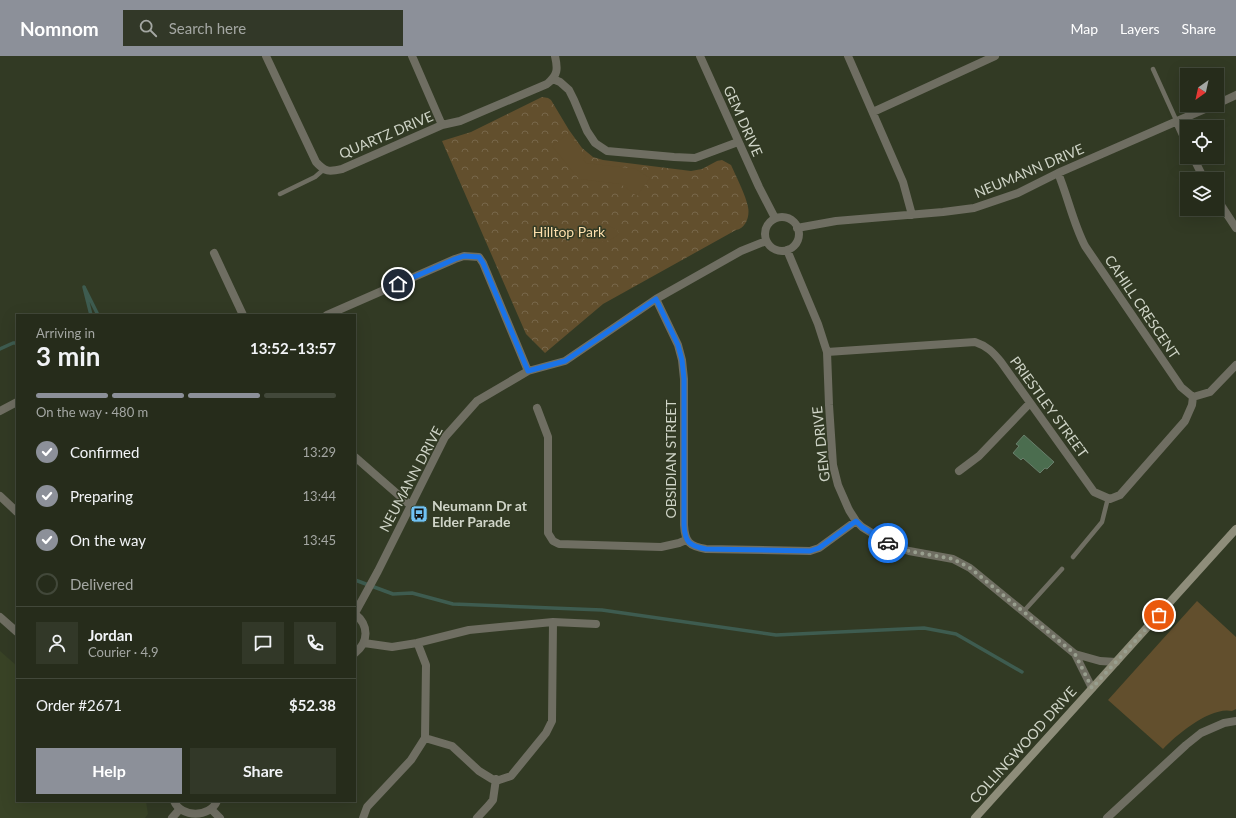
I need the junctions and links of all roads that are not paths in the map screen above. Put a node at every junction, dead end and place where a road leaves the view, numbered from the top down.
1 (266, 56) edge
2 (412, 56) edge
3 (555, 56) edge
4 (700, 56) edge
5 (848, 56) edge
6 (996, 56) edge
7 (1153, 69) dead end
8 (553, 79) junction
9 (1236, 95) edge
10 (1224, 101) edge
11 (873, 112) junction
12 (1199, 112) edge
13 (1177, 122) junction
14 (442, 125) junction
15 (1180, 129) edge
16 (738, 142) junction
17 (323, 170) junction
18 (1058, 173) junction
19 (280, 194) dead end
20 (1224, 210) edge
21 (912, 215) junction
22 (775, 218) junction
23 (797, 228) junction
24 (1236, 228) edge
25 (766, 241) junction
26 (787, 250) junction
27 (214, 253) dead end
28 (656, 299) junction
29 (243, 314) edge
30 (329, 314) edge
31 (827, 352) junction
32 (1236, 365) edge
33 (528, 371) junction
34 (1193, 397) junction
35 (16, 403) edge
36 (1030, 403) junction
37 (536, 408) dead end
38 (0, 411) edge
39 (356, 458) edge
40 (960, 471) dead end
41 (0, 496) edge
42 (1108, 498) junction
43 (410, 505) junction
44 (16, 511) edge
45 (856, 521) junction
46 (1236, 529) edge
47 (686, 540) junction
48 (1073, 557) dead end
49 (1062, 570) dead end
50 (356, 611) edge
51 (1024, 612) junction
52 (356, 614) edge
53 (0, 617) edge
54 (554, 622) junction
55 (596, 624) dead end
56 (16, 631) edge
57 (417, 643) junction
58 (364, 644) junction
59 (356, 652) edge
60 (1075, 654) junction
61 (1116, 662) junction
62 (1092, 688) junction
63 (1236, 721) edge
64 (425, 738) junction
65 (496, 779) junction
66 (175, 802) edge
67 (216, 802) edge
68 (179, 810) junction
69 (212, 810) junction
70 (172, 818) edge
71 (220, 818) edge
72 (363, 818) edge
73 (477, 818) edge
74 (974, 818) edge
75 (1107, 818) edge

1 - 17 street
2 - 14 street
3 - 8 street
4 - 16 street, GEM DRIVE
5 - 11 street
6 - 11 street
7 - 13 lane
8 - 14 street, QUARTZ DRIVE
8 - 16 street
9 - 10 street
11 - 21 street
12 - 13 street, NEUMANN DRIVE
13 - 15 street
13 - 18 street, NEUMANN DRIVE
14 - 17 street, QUARTZ DRIVE
16 - 22 street, GEM DRIVE
17 - 19 lane
18 - 21 street, NEUMANN DRIVE
18 - 34 street, CAHILL CRESCENT
20 - 24 street
21 - 23 street, NEUMANN DRIVE
22 - 23 street
22 - 25 street
23 - 26 street
25 - 26 street
25 - 28 street, NEUMANN DRIVE
26 - 31 street, GEM DRIVE
27 - 29 street
28 - 33 street, NEUMANN DRIVE
28 - 47 street, OBSIDIAN STREET
30 - 33 street
31 - 36 street, PRIESTLEY STREET
31 - 45 street, GEM DRIVE
32 - 34 street
33 - 43 street, NEUMANN DRIVE
34 - 42 street
35 - 38 street
36 - 40 street
36 - 42 street, PRIESTLEY STREET
37 - 47 street
39 - 43 street
41 - 44 street
42 - 48 lane
43 - 50 street, NEUMANN DRIVE
45 - 47 street
45 - 51 street, GEM DRIVE
46 - 61 main road, COLLINGWOOD DRIVE
49 - 51 lane
51 - 60 street, GEM DRIVE
52 - 58 street
53 - 56 street
54 - 55 street
54 - 57 street
54 - 65 street
57 - 58 street
57 - 64 street
58 - 59 street
60 - 61 street, GEM DRIVE
60 - 62 street, GEM DRIVE
61 - 62 main road, COLLINGWOOD DRIVE
62 - 74 main road, COLLINGWOOD DRIVE
63 - 75 street
64 - 65 street
64 - 72 street
65 - 73 street
66 - 68 street
67 - 69 street
68 - 69 street
68 - 70 street
69 - 71 street

